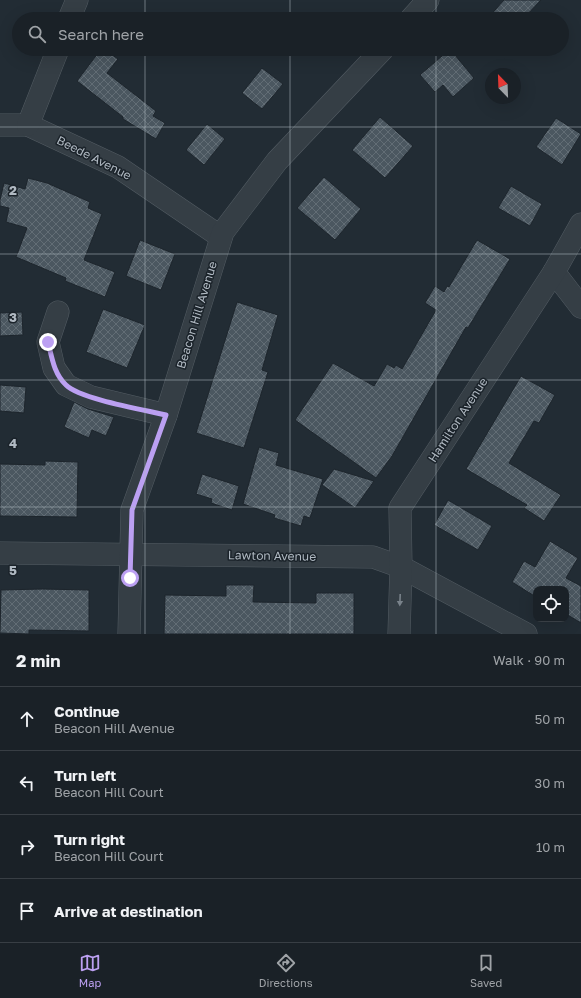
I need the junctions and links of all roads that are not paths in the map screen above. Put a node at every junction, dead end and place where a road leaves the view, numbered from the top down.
1 (77, 0) edge
2 (428, 0) edge
3 (72, 12) edge
4 (417, 12) edge
5 (55, 56) edge
6 (376, 56) edge
7 (0, 125) edge
8 (28, 125) junction
9 (581, 224) edge
10 (221, 237) junction
11 (554, 272) junction
12 (581, 307) edge
13 (58, 312) dead end
14 (166, 415) junction
15 (0, 553) edge
16 (131, 555) junction
17 (402, 567) junction
18 (129, 634) edge
19 (399, 634) edge
20 (526, 634) edge

1 - 3 street
2 - 4 street
5 - 8 street
6 - 10 street, Beacon Hill Avenue
7 - 8 street, Beede Avenue
8 - 10 street, Beede Avenue
9 - 11 street, Hamilton Avenue
10 - 14 street, Beacon Hill Avenue
11 - 12 street
11 - 17 street, Hamilton Avenue
13 - 14 street
14 - 16 street, Beacon Hill Avenue
15 - 16 street, Lawton Avenue
16 - 17 street, Lawton Avenue
16 - 18 street, Beacon Hill Avenue
17 -> 19 street, Hamilton Avenue
17 - 20 street, Lawton Avenue

